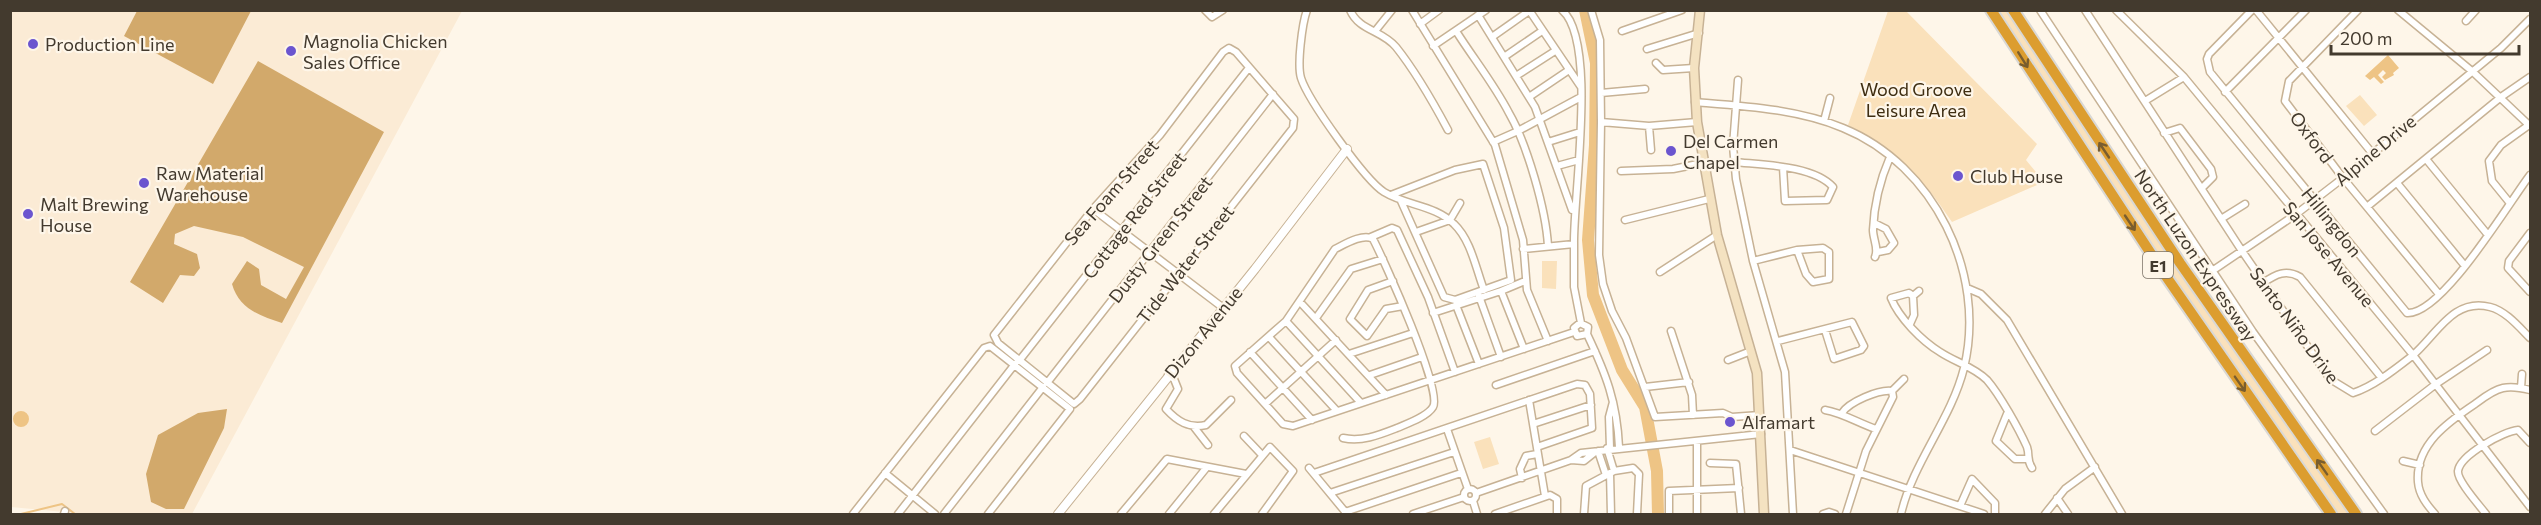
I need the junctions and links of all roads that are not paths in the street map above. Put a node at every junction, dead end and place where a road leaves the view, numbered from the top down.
1 (1204, 10) edge
2 (1223, 10) edge
3 (1350, 10) edge
4 (1392, 10) edge
5 (1412, 10) edge
6 (1439, 10) edge
7 (1486, 10) edge
8 (1562, 10) edge
9 (1591, 10) edge
10 (1682, 10) edge
11 (1700, 10) edge
12 (1991, 10) edge
13 (2013, 10) edge
14 (2040, 10) edge
15 (2085, 10) edge
16 (2116, 10) edge
17 (2254, 10) edge
18 (2306, 10) edge
19 (2358, 10) edge
20 (2398, 10) edge
21 (2476, 10) edge
22 (1529, 11) edge
23 (1304, 12) edge
24 (1478, 15) junction
25 (2530, 20) edge
26 (2466, 21) dead end
27 (1420, 24) junction
28 (1376, 30) junction
29 (1456, 31) junction
30 (1542, 32) junction
31 (1622, 32) dead end
32 (1699, 33) junction
33 (1492, 37) junction
34 (2278, 37) junction
35 (1432, 46) junction
36 (1647, 49) dead end
37 (1555, 51) junction
38 (1504, 57) junction
39 (1656, 63) dead end
40 (2301, 67) junction
41 (1694, 68) junction
42 (1248, 69) junction
43 (1569, 70) junction
44 (2473, 72) junction
45 (1516, 76) junction
46 (2184, 77) junction
47 (2530, 77) edge
48 (1738, 80) dead end
49 (1581, 87) junction
50 (1645, 89) dead end
51 (2225, 92) junction
52 (1601, 93) junction
53 (1273, 94) junction
54 (1529, 97) junction
55 (1581, 97) junction
56 (2501, 97) junction
57 (1830, 98) dead end
58 (2145, 101) junction
59 (1695, 102) junction
60 (1734, 106) junction
61 (1540, 120) junction
62 (1824, 121) junction
63 (1601, 122) junction
64 (1697, 122) junction
65 (2530, 125) edge
66 (1649, 126) junction
67 (1448, 130) dead end
68 (1518, 132) junction
69 (1580, 132) junction
70 (2164, 133) junction
71 (1493, 142) junction
72 (1548, 142) junction
73 (1347, 149) junction
74 (1651, 150) dead end
75 (2372, 153) junction
76 (1890, 157) junction
77 (2426, 159) junction
78 (1579, 160) junction
79 (1734, 162) junction
80 (1703, 163) junction
81 (2480, 163) dead end
82 (2488, 165) junction
83 (1557, 166) junction
84 (1783, 167) junction
85 (1621, 171) dead end
86 (2530, 175) edge
87 (2343, 178) junction
88 (2397, 183) junction
89 (2202, 188) junction
90 (1390, 195) junction
91 (1709, 199) junction
92 (2315, 200) junction
93 (1401, 201) junction
94 (2510, 202) junction
95 (1460, 203) dead end
96 (2245, 204) dead end
97 (2367, 206) junction
98 (1093, 209) junction
99 (1573, 214) junction
100 (2295, 215) junction
101 (2220, 219) junction
102 (1450, 220) junction
103 (1625, 220) dead end
104 (1874, 223) junction
105 (1121, 231) junction
106 (1416, 232) junction
107 (2530, 233) edge
108 (2488, 235) junction
109 (1717, 236) junction
110 (1371, 237) junction
111 (2528, 243) edge
112 (1574, 244) junction
113 (1548, 246) junction
114 (1523, 249) junction
115 (1797, 250) junction
116 (2242, 251) junction
117 (1149, 252) junction
118 (1383, 259) junction
119 (1753, 261) junction
120 (2465, 266) junction
121 (2212, 271) junction
122 (1660, 273) dead end
123 (1177, 275) junction
124 (1393, 281) junction
125 (1525, 281) junction
126 (2263, 283) junction
127 (1967, 288) junction
128 (1484, 290) junction
129 (1501, 291) junction
130 (2530, 292) edge
131 (2438, 293) junction
132 (1479, 296) junction
133 (1300, 302) junction
134 (1456, 305) junction
135 (1403, 306) junction
136 (1222, 307) junction
137 (1433, 313) junction
138 (1316, 318) junction
139 (1286, 321) junction
140 (1581, 323) junction
141 (1910, 324) junction
142 (1825, 330) junction
143 (1671, 331) dead end
144 (1574, 332) junction
145 (1413, 333) junction
146 (1587, 334) junction
147 (1369, 336) junction
148 (1269, 337) junction
149 (2530, 338) edge
150 (1336, 340) junction
151 (1548, 341) junction
152 (1778, 341) junction
153 (1372, 345) junction
154 (1524, 349) junction
155 (2487, 350) dead end
156 (1595, 351) junction
157 (1751, 351) junction
158 (1250, 352) junction
159 (1350, 354) junction
160 (2413, 355) junction
161 (1318, 356) junction
162 (1422, 357) junction
163 (1501, 357) junction
164 (1728, 360) dead end
165 (1017, 363) junction
166 (1479, 364) junction
167 (1964, 365) junction
168 (1300, 372) junction
169 (1455, 372) junction
170 (2522, 374) dead end
171 (1168, 375) junction
172 (1370, 375) junction
173 (2381, 377) junction
174 (1904, 379) dead end
175 (1431, 381) junction
176 (1689, 382) junction
177 (2436, 384) junction
178 (1045, 385) junction
179 (1496, 385) dead end
180 (1283, 387) junction
181 (1645, 387) junction
182 (2521, 388) junction
183 (2530, 390) edge
184 (1892, 391) junction
185 (1386, 395) junction
186 (1613, 398) junction
187 (1231, 400) dead end
188 (1529, 400) junction
189 (1361, 403) junction
190 (1265, 404) junction
191 (1591, 405) junction
192 (1072, 406) junction
193 (1825, 410) dead end
194 (1337, 411) junction
195 (1842, 413) junction
196 (2007, 414) junction
197 (1694, 415) junction
198 (1760, 415) junction
199 (2458, 415) junction
200 (1312, 420) junction
201 (1533, 424) junction
202 (1194, 427) junction
203 (1447, 429) junction
204 (1875, 429) junction
205 (2375, 431) dead end
206 (1761, 434) junction
207 (1244, 436) dead end
208 (1343, 438) dead end
209 (1697, 441) junction
210 (2530, 443) edge
211 (2484, 445) junction
212 (1208, 446) dead end
213 (1619, 447) junction
214 (1609, 448) junction
215 (1790, 450) junction
216 (1537, 451) junction
217 (1454, 452) junction
218 (1596, 452) junction
219 (1262, 455) junction
220 (2026, 459) junction
221 (2403, 461) dead end
222 (1710, 463) dead end
223 (2420, 465) junction
224 (1207, 467) junction
225 (2095, 467) junction
226 (2032, 468) dead end
227 (1539, 472) junction
228 (1858, 472) junction
229 (885, 473) junction
230 (1461, 473) junction
231 (1610, 473) junction
232 (1246, 474) junction
233 (1522, 478) junction
234 (1739, 488) junction
235 (1468, 489) junction
236 (1909, 489) junction
237 (1696, 490) junction
238 (1330, 493) junction
239 (1476, 493) junction
240 (913, 496) junction
241 (1545, 496) junction
242 (1464, 497) junction
243 (2057, 498) junction
244 (1473, 501) junction
245 (1960, 506) junction
246 (2530, 507) edge
247 (1346, 513) edge
248 (853, 514) edge
249 (898, 514) edge
250 (935, 514) edge
251 (944, 514) edge
252 (988, 514) edge
253 (1058, 514) edge
254 (1121, 514) edge
255 (1169, 514) edge
256 (1214, 514) edge
257 (1262, 514) edge
258 (1413, 514) edge
259 (1477, 514) edge
260 (1495, 514) edge
261 (1557, 514) edge
262 (1584, 514) edge
263 (1611, 514) edge
264 (1637, 514) edge
265 (1669, 514) edge
266 (1697, 514) edge
267 (1741, 514) edge
268 (1764, 514) edge
269 (1793, 514) edge
270 (1823, 514) edge
271 (1835, 514) edge
272 (1846, 514) edge
273 (1901, 514) edge
274 (1984, 514) edge
275 (1995, 514) edge
276 (2045, 514) edge
277 (2068, 514) edge
278 (2122, 514) edge
279 (2331, 514) edge
280 (2356, 514) edge
281 (2384, 514) edge
282 (2434, 514) edge
283 (2486, 514) edge

1 - 2 street
3 - 28 street
4 - 28 street
5 - 27 street
6 - 27 street
7 - 24 street
8 - 49 street
9 - 52 street
10 - 31 street
11 - 32 main road
12 -> 279 highway, North Luzon Expressway / E1
280 -> 13 highway, North Luzon Expressway / E1
14 - 121 street
15 - 58 street, Santo Niño Drive
16 - 46 street, San Jose Avenue
17 - 34 street
17 - 51 street, Hillingdon
18 - 34 street
19 - 40 street, Oxford
20 - 44 street
21 - 26 street
22 - 30 street
22 - 33 street
23 - 73 street
24 - 29 street
24 - 33 street
25 - 44 street, Alpine Drive
27 - 35 street
28 - 67 street
29 - 35 street
29 - 68 street
30 - 37 street
30 - 38 street
32 - 36 street
32 - 41 main road
33 - 38 street
34 - 40 street
34 - 51 street
35 - 71 street
37 - 43 street
37 - 45 street
38 - 45 street
39 - 41 street
40 - 75 street
40 - 87 street, Oxford
41 - 59 main road
42 - 53 street
42 - 98 street, Sea Foam Street
42 - 105 street, Cottage Red Street
43 - 49 street
43 - 54 street
44 - 56 street
44 - 75 street, Alpine Drive
45 - 54 street
46 - 58 street
46 - 100 street, San Jose Avenue
47 - 56 street
48 - 60 street
49 - 55 street
50 - 52 street
51 - 92 street, Hillingdon
52 - 63 street
53 - 117 street, Dusty Green Street
53 - 123 street, Tide Water Street
54 - 61 street
55 - 61 street
55 - 69 street
56 - 65 street
56 - 77 street
57 - 62 street
58 - 70 street, Santo Niño Drive
59 - 60 street
59 - 64 main road
60 - 62 street
60 - 79 street
61 - 68 street
61 - 72 street
62 - 76 street
63 - 66 street
63 - 181 street
64 - 66 street
64 - 80 main road
65 - 82 street
66 - 74 street
68 - 71 street
68 - 113 street
69 - 72 street
69 - 78 street
70 - 89 street, Santo Niño Drive
70 - 89 street
71 - 114 street
72 - 83 street
73 - 90 street
73 - 136 street, Dizon Avenue
75 - 87 street, Alpine Drive
76 - 104 street
76 - 127 street
77 - 88 street
77 - 108 street
78 - 83 street
78 - 99 street
79 - 84 street
79 - 119 street
80 - 85 street
80 - 91 main road
81 - 82 street
82 - 94 street
83 - 99 street
84 - 84 street
86 - 94 street, Hillingdon
87 - 92 street, Alpine Drive
87 - 97 street, Oxford
88 - 97 street
88 - 120 street
89 - 101 street, Santo Niño Drive
90 - 93 street
90 - 128 street
91 - 103 street
91 - 109 main road
92 - 100 street, Alpine Drive
92 - 131 street, Hillingdon
93 - 102 street
93 - 106 street
94 - 108 street, Hillingdon
95 - 102 street
96 - 101 street
97 - 131 street, Oxford
98 - 105 street
98 - 165 street, Sea Foam Street
99 - 112 street
100 - 116 street, Alpine Drive
100 - 160 street, San Jose Avenue
101 - 116 street, Santo Niño Drive
102 - 106 street
102 - 128 street
104 - 104 street
105 - 117 street
105 - 165 street, Cottage Red Street
106 - 128 street
107 - 111 street
108 - 120 street, Hillingdon
109 - 122 street
109 - 157 main road
110 - 118 street
110 - 133 street
110 - 137 street
111 - 130 street
112 - 113 street
112 - 140 street
113 - 114 street
114 - 125 street
115 - 115 street
115 - 119 street
116 - 121 street, Alpine Drive
116 - 126 street, Santo Niño Drive
117 - 123 street
117 - 178 street, Dusty Green Street
118 - 124 street
118 - 138 street
119 - 152 street
120 - 131 street, Hillingdon
121 - 281 street
123 - 136 street
123 - 192 street, Tide Water Street
124 - 135 street
124 - 147 street
125 - 129 street
125 - 151 street
126 - 173 street
126 - 173 street, Santo Niño Drive
127 - 167 street
127 - 225 street
129 - 132 street
129 - 154 street
132 - 134 street
132 - 163 street
133 - 138 street
133 - 139 street
134 - 137 street
134 - 166 street
135 - 145 street
135 - 147 street
136 - 171 street, Dizon Avenue
137 - 169 street
138 - 150 street
139 - 148 street
139 - 161 street
140 - 144 street
140 - 146 street
141 - 141 street
141 - 167 street
142 - 142 street
142 - 152 street
143 - 176 street
144 - 146 street
144 - 151 street
145 - 153 street
145 - 162 street
146 - 156 street
147 - 153 street
148 - 158 street
148 - 168 street
149 - 160 street, Santo Niño Drive
150 - 159 street
150 - 161 street
151 - 154 street
152 - 215 street
153 - 159 street
154 - 163 street
155 - 177 street
156 - 179 street
156 - 186 street
157 - 164 street
157 - 198 main road
158 - 180 street
158 - 190 street
159 - 172 street
160 - 173 street, Santo Niño Drive
160 - 177 street, San Jose Avenue
161 - 168 street
161 - 189 street
162 - 172 street
162 - 175 street
163 - 166 street
165 - 178 street
165 - 229 street
165 - 240 street, Cottage Red Street
166 - 169 street
167 - 196 street
167 - 236 street
168 - 180 street
168 - 194 street
169 - 175 street
170 - 182 street
171 - 202 street
171 - 253 street, Dizon Avenue
172 - 185 street
174 - 184 street
175 - 185 street
175 - 208 street
176 - 181 street
176 - 197 street
177 - 199 street, San Jose Avenue
177 - 205 street
178 - 192 street
178 - 251 street, Dusty Green Street
180 - 190 street
180 - 200 street
181 - 197 street
182 - 183 street
182 - 199 street
184 - 195 street
184 - 204 street
185 - 189 street
186 - 213 street
186 - 214 street
187 - 202 street
188 - 191 street
188 - 201 street
188 - 203 street
189 - 194 street
190 - 200 street
191 - 201 street
191 - 216 street
192 - 252 street, Tide Water Street
193 - 195 street
194 - 200 street
195 - 204 street
196 - 220 street
196 - 220 street
197 - 198 street
198 - 206 main road
199 - 211 street, San Jose Avenue
199 - 223 street
201 - 216 street
202 - 212 street
203 - 217 street
203 - 238 street
204 - 228 street
206 - 209 street
206 - 268 main road
207 - 219 street
209 - 213 street
209 - 237 street
210 - 211 street
211 - 246 street, San Jose Avenue
211 - 283 street
213 - 214 street
214 - 218 street
214 - 231 street
215 - 228 street
215 - 269 street
216 - 227 street
216 - 233 street
217 - 230 street
217 - 238 street
218 - 227 street
218 - 231 street
219 - 232 street
219 - 257 street
220 - 226 street
221 - 223 street
222 - 234 street
223 - 282 street
224 - 232 street
224 - 254 street
224 - 255 street
225 - 243 street
225 - 278 street
227 - 233 street
227 - 241 street
228 - 236 street
228 - 272 street
229 - 240 street
229 - 248 street
230 - 235 street
230 - 247 street
231 - 262 street
231 - 263 street
231 - 264 street
232 - 256 street
233 - 239 street
234 - 237 street
234 - 267 street
235 - 239 street
235 - 242 street
236 - 245 street
236 - 273 street
237 - 265 street
237 - 266 street
238 - 247 street
239 - 244 street
240 - 249 street, Cottage Red Street
240 - 250 street
241 - 260 street
241 - 261 street
242 - 244 street
242 - 258 street
243 - 276 street
243 - 277 street
244 - 259 street
245 - 274 street
245 - 275 street
270 - 271 street

